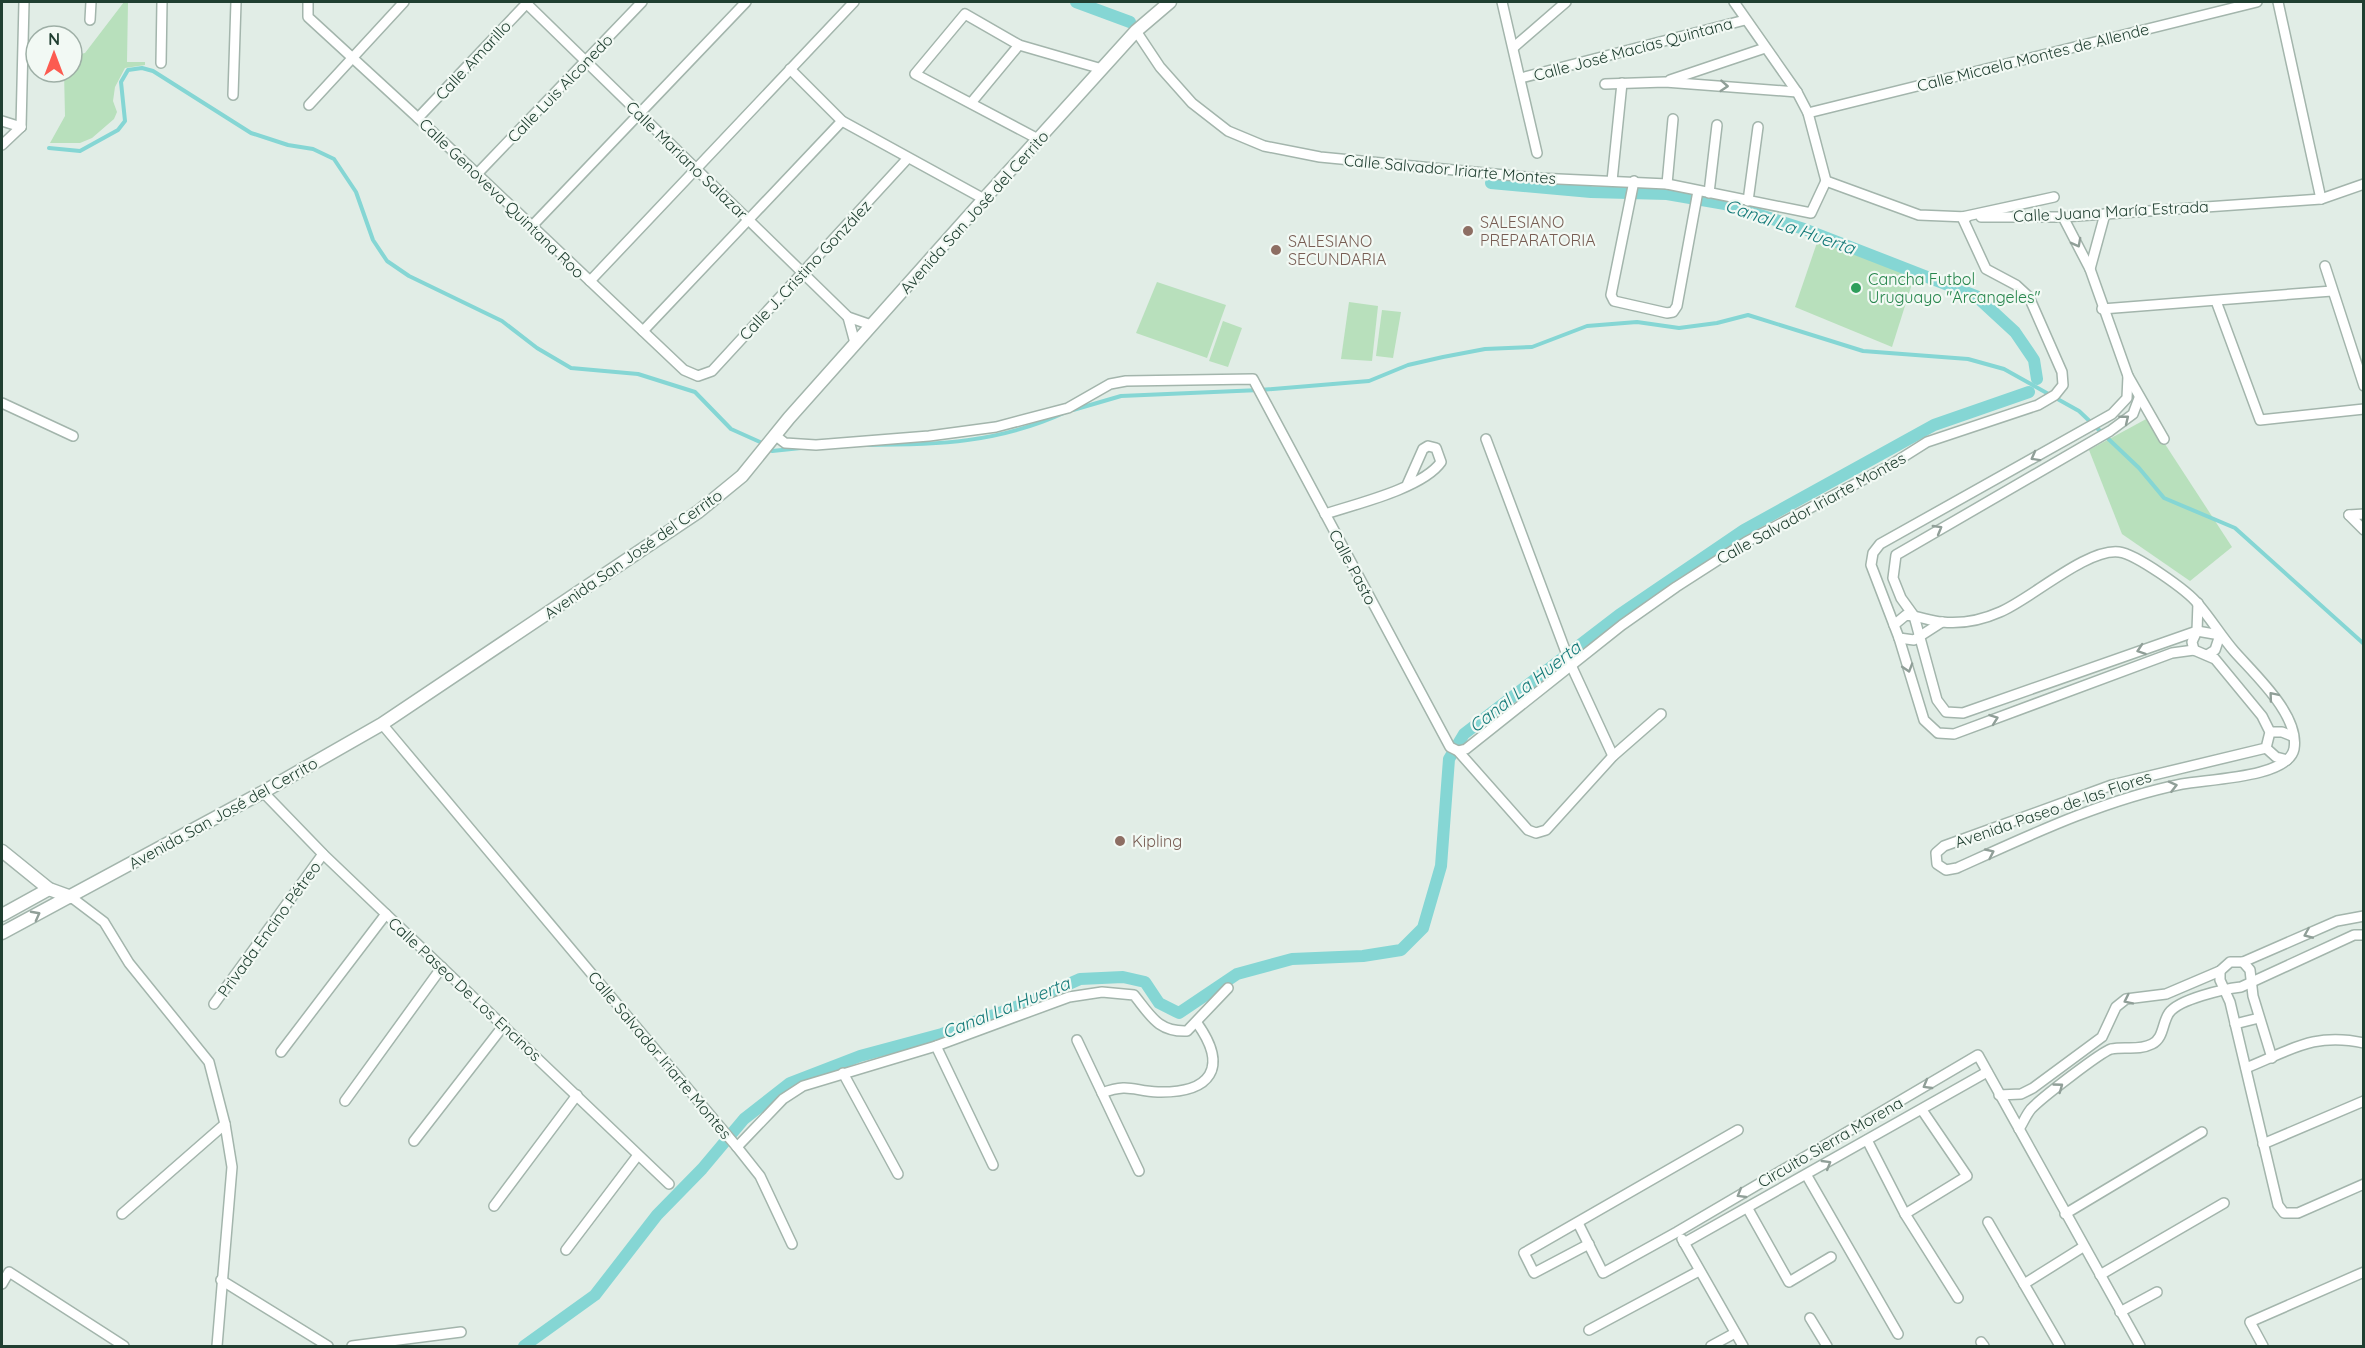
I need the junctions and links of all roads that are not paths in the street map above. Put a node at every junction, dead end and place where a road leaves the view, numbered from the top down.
1 (24, 2) edge
2 (91, 2) edge
3 (162, 2) edge
4 (236, 2) edge
5 (308, 2) edge
6 (404, 2) edge
7 (527, 2) edge
8 (642, 2) edge
9 (746, 2) edge
10 (854, 2) edge
11 (1170, 2) edge
12 (1502, 2) edge
13 (1566, 2) edge
14 (1734, 2) edge
15 (2257, 2) edge
16 (2278, 2) edge
17 (90, 20) dead end
18 (1745, 20) junction
19 (1136, 31) junction
20 (1019, 45) junction
21 (1514, 47) junction
22 (1765, 48) junction
23 (352, 57) junction
24 (585, 61) junction
25 (161, 63) dead end
26 (790, 69) junction
27 (1102, 69) junction
28 (1521, 78) junction
29 (1665, 82) junction
30 (1622, 83) junction
31 (1605, 84) dead end
32 (1797, 92) junction
33 (233, 95) dead end
34 (971, 103) junction
35 (309, 105) dead end
36 (1808, 113) junction
37 (639, 114) junction
38 (418, 118) junction
39 (1673, 118) dead end
40 (2, 121) edge
41 (842, 121) junction
42 (1717, 125) dead end
43 (21, 127) junction
44 (1758, 127) dead end
45 (1040, 140) junction
46 (2, 145) edge
47 (1537, 153) dead end
48 (908, 158) junction
49 (696, 168) junction
50 (477, 174) junction
51 (1612, 181) junction
52 (1826, 181) junction
53 (1633, 183) junction
54 (1667, 184) junction
55 (2364, 184) edge
56 (1698, 191) junction
57 (1709, 193) junction
58 (2054, 197) dead end
59 (2321, 199) junction
60 (984, 200) junction
61 (1748, 201) junction
62 (2105, 214) junction
63 (1962, 217) junction
64 (2063, 217) junction
65 (748, 220) junction
66 (532, 226) junction
67 (2325, 266) dead end
68 (2090, 269) junction
69 (803, 273) junction
70 (590, 280) junction
71 (2332, 291) junction
72 (2216, 301) junction
73 (2102, 309) junction
74 (848, 316) junction
75 (871, 325) junction
76 (642, 331) junction
77 (855, 343) junction
78 (698, 376) joint
79 (2128, 376) junction
80 (2364, 386) edge
81 (2139, 398) junction
82 (2, 403) edge
83 (2364, 410) edge
84 (2097, 423) junction
85 (73, 436) dead end
86 (776, 436) junction
87 (2101, 436) junction
88 (1486, 439) dead end
89 (2164, 439) dead end
90 (1407, 485) dead end
91 (1325, 514) junction
92 (2364, 514) edge
93 (2364, 530) edge
94 (2198, 603) junction
95 (1914, 616) junction
96 (1942, 622) junction
97 (1894, 625) junction
98 (2197, 631) junction
99 (1920, 635) junction
100 (2220, 635) junction
101 (1899, 638) junction
102 (2194, 650) junction
103 (2207, 655) junction
104 (1570, 664) junction
105 (1661, 714) dead end
106 (382, 724) junction
107 (2270, 732) junction
108 (2292, 736) junction
109 (2266, 748) junction
110 (1455, 749) junction
111 (1612, 756) junction
112 (2287, 760) junction
113 (263, 792) junction
114 (2, 851) edge
115 (323, 854) junction
116 (49, 889) junction
117 (71, 897) junction
118 (386, 914) junction
119 (2, 915) edge
120 (2364, 916) edge
121 (2, 933) edge
122 (2364, 934) edge
123 (2242, 962) junction
124 (442, 967) junction
125 (2220, 971) junction
126 (2252, 980) junction
127 (1228, 988) dead end
128 (2225, 989) junction
129 (214, 1004) dead end
130 (2259, 1018) junction
131 (1197, 1023) junction
132 (2235, 1024) junction
133 (504, 1025) junction
134 (1077, 1040) dead end
135 (2364, 1043) edge
136 (936, 1046) junction
137 (281, 1052) dead end
138 (2272, 1058) junction
139 (2246, 1068) junction
140 (1987, 1071) junction
141 (843, 1073) junction
142 (1102, 1093) junction
143 (577, 1095) junction
144 (2000, 1095) junction
145 (345, 1101) dead end
146 (2364, 1101) edge
147 (1922, 1110) junction
148 (225, 1124) junction
149 (2019, 1129) junction
150 (1738, 1130) dead end
151 (2202, 1132) dead end
152 (1867, 1140) junction
153 (414, 1141) dead end
154 (2263, 1144) junction
155 (735, 1145) junction
156 (638, 1155) junction
157 (993, 1165) dead end
158 (1139, 1171) dead end
159 (898, 1174) dead end
160 (1807, 1176) junction
161 (669, 1184) dead end
162 (2364, 1184) edge
163 (2224, 1203) dead end
164 (494, 1206) dead end
165 (1748, 1209) junction
166 (122, 1214) dead end
167 (1905, 1214) junction
168 (2065, 1214) junction
169 (1988, 1222) dead end
170 (1578, 1223) junction
171 (1677, 1232) junction
172 (1684, 1243) junction
173 (792, 1244) dead end
174 (1589, 1244) junction
175 (2083, 1247) junction
176 (566, 1250) dead end
177 (1831, 1257) dead end
178 (1700, 1270) junction
179 (2364, 1272) edge
180 (2100, 1275) junction
181 (221, 1280) junction
182 (2, 1284) edge
183 (2024, 1284) junction
184 (2157, 1292) dead end
185 (1958, 1298) dead end
186 (2120, 1312) junction
187 (1810, 1318) dead end
188 (1589, 1330) dead end
189 (461, 1332) dead end
190 (1735, 1332) junction
191 (1898, 1334) dead end
192 (124, 1347) edge
193 (217, 1347) edge
194 (328, 1347) edge
195 (352, 1347) edge
196 (1711, 1347) edge
197 (1743, 1347) edge
198 (1827, 1347) edge
199 (2060, 1347) edge
200 (2140, 1347) edge
201 (2263, 1347) edge

1 - 43 street
2 - 17 street
3 - 25 street
4 - 33 street
5 - 23 street, Calle Genoveva Quintana Roo
6 - 23 street
7 - 24 street, Calle Mariano Salazar
7 - 38 street, Calle Amarillo
8 - 24 street, Calle Luis Alconedo
9 - 37 street
10 - 26 street
11 - 19 street, Avenida San José del Cerrito
12 - 21 street
13 - 21 street
14 - 18 street
15 - 36 street, Calle Micaela Montes de Allende
16 - 59 street
18 - 22 street
18 - 28 street, Calle José Macías Quintana
19 - 27 street, Avenida San José del Cerrito
19 - 51 street, Calle Salvador Iriarte Montes
20 - 27 street
20 - 34 street
20 - 34 street
21 - 28 street
22 - 29 street
22 - 32 street
23 - 35 street
23 - 38 street, Calle Genoveva Quintana Roo
24 - 37 street, Calle Mariano Salazar
24 - 50 street, Calle Luis Alconedo
26 - 41 street
26 - 49 street
27 - 45 street, Avenida San José del Cerrito
28 - 47 street
29 - 30 street
29 -> 32 street
30 - 31 street
30 - 51 street
32 - 36 street
34 - 45 street
36 - 52 street
37 - 49 street, Calle Mariano Salazar
37 - 66 street
38 - 50 street, Calle Genoveva Quintana Roo
39 - 54 street
40 - 43 street
41 - 48 street
41 - 65 street
42 - 57 street
43 - 46 street
44 - 61 street
45 - 60 street, Avenida San José del Cerrito
48 - 60 street
48 - 69 street, Calle J. Cristino González
49 - 65 street, Calle Mariano Salazar
49 - 70 street
50 - 66 street, Calle Genoveva Quintana Roo
51 - 53 street, Calle Salvador Iriarte Montes
52 - 61 street, Calle Salvador Iriarte Montes
52 - 63 street, Calle Juana María Estrada
53 - 54 street, Calle Salvador Iriarte Montes
53 - 56 street
54 - 56 street, Calle Salvador Iriarte Montes
55 - 59 street, Calle Juana María Estrada
56 - 57 street, Calle Salvador Iriarte Montes
57 - 61 street, Calle Salvador Iriarte Montes
58 - 63 street
59 - 62 street, Calle Juana María Estrada
60 - 75 street, Avenida San José del Cerrito
62 - 64 street, Calle Juana María Estrada
62 - 68 street
63 - 64 street, Calle Juana María Estrada
63 - 104 street, Calle Salvador Iriarte Montes
64 -> 68 street
65 - 69 street, Calle Mariano Salazar
65 - 76 street
66 - 70 street, Calle Genoveva Quintana Roo
67 - 71 street
68 - 73 street
69 - 74 street, Calle Mariano Salazar
69 - 78 street, Calle J. Cristino González
70 - 76 street, Calle Genoveva Quintana Roo
71 - 72 street
71 - 80 street
72 - 73 street
72 - 83 street
73 - 79 street
74 - 75 street, Calle Mariano Salazar
74 - 77 street
75 - 77 street, Avenida San José del Cerrito
76 - 78 street, Calle Genoveva Quintana Roo
77 - 86 street, Avenida San José del Cerrito
79 - 81 street
79 - 84 street
87 -> 81 street
81 - 89 street
82 - 85 street
84 - 87 street
84 -> 97 street
86 - 91 street, Calle Pasto
86 - 106 street, Avenida San José del Cerrito
95 -> 87 street
88 - 104 street
90 - 91 street
91 - 110 street, Calle Pasto
92 - 93 street
94 - 96 street
94 - 98 street
94 - 100 street
95 - 96 street
95 - 97 street
95 - 99 street
96 - 99 street
97 - 101 street
98 -> 99 street
98 - 100 street
98 - 102 street
99 - 101 street
100 - 103 street
108 -> 100 street
101 -> 102 street
102 - 103 street
103 - 107 street
104 - 110 street, Calle Salvador Iriarte Montes
104 - 111 street
105 - 111 street
106 - 113 street, Avenida San José del Cerrito
106 - 155 street, Calle Salvador Iriarte Montes
107 - 108 street
107 - 109 street
108 - 112 street
109 - 112 street
109 -> 112 street, Avenida Paseo de las Flores
110 - 111 street, Calle Pasto
113 - 115 street, Calle Paseo De Los Encinos
113 - 117 street, Avenida San José del Cerrito
114 - 116 street
115 - 118 street, Calle Paseo De Los Encinos
115 - 129 street, Privada Encino Pétreo
116 - 117 street
116 - 119 street
121 -> 117 street, Avenida San José del Cerrito
117 - 148 street
118 - 124 street, Calle Paseo De Los Encinos
118 - 137 street
120 -> 123 street
122 - 126 street
123 - 125 street
123 - 126 street
124 - 133 street, Calle Paseo De Los Encinos
124 - 145 street
125 - 128 street
125 -> 144 street
126 - 128 street
126 - 130 street
127 - 131 street
128 - 132 street
149 -> 128 street
130 - 132 street
130 - 138 street
131 - 136 street, Calle Salvador Iriarte Montes
131 - 142 street
132 - 139 street
133 - 143 street, Calle Paseo De Los Encinos
133 - 153 street
134 - 142 street
135 - 138 street
136 - 141 street, Calle Salvador Iriarte Montes
136 - 157 street
138 - 139 street
139 - 154 street
140 - 144 street
140 - 147 street, Circuito Sierra Morena
140 -> 171 street, Circuito Sierra Morena
141 - 155 street, Calle Salvador Iriarte Montes
141 - 159 street
142 - 158 street
143 - 156 street, Calle Paseo De Los Encinos
143 - 164 street
144 - 149 street
146 - 154 street
147 - 152 street, Circuito Sierra Morena
147 - 167 street
148 - 166 street
148 - 181 street
149 - 168 street
150 - 170 street
151 - 168 street
160 -> 152 street, Circuito Sierra Morena
152 - 167 street
154 - 162 street
155 - 173 street
156 - 161 street, Calle Paseo De Los Encinos
156 - 176 street
160 - 165 street, Circuito Sierra Morena
160 - 191 street
163 - 180 street
165 - 172 street, Circuito Sierra Morena
165 - 177 street
167 - 185 street
168 - 175 street
169 - 183 street
170 - 174 street
170 - 174 street
171 - 172 street
171 - 174 street
172 - 178 street
175 - 180 street
175 - 183 street
178 - 188 street
178 - 190 street
179 - 201 street
180 - 186 street
181 - 193 street
181 - 194 street
182 - 192 street
183 - 199 street
184 - 186 street
186 - 200 street
187 - 198 street
189 - 195 street
190 - 196 street
190 - 197 street

